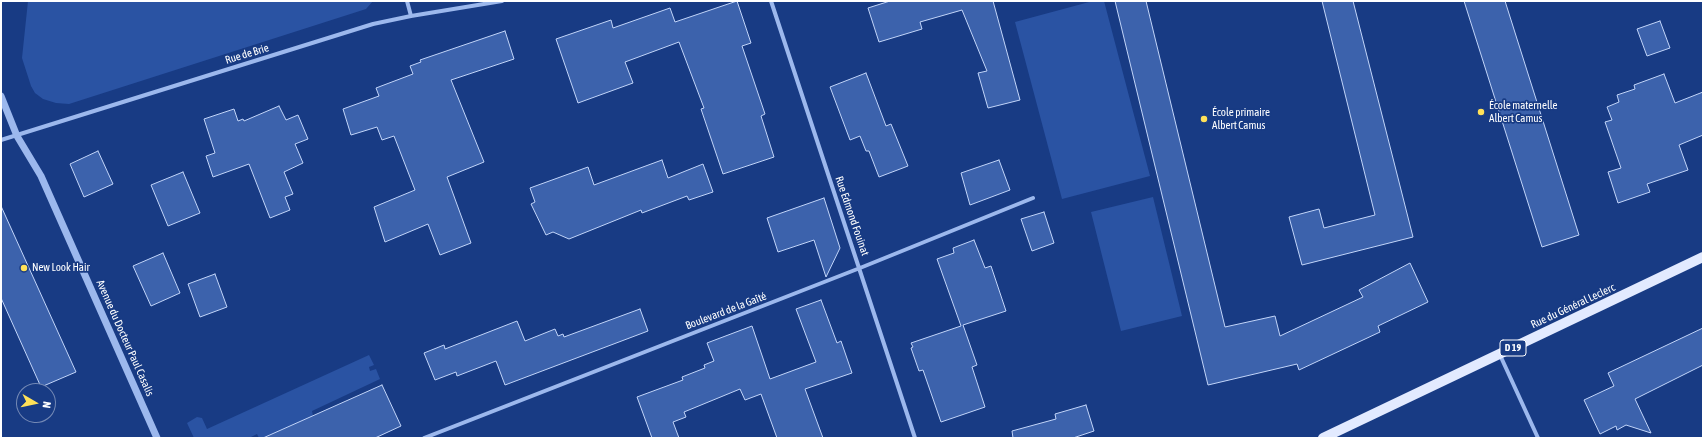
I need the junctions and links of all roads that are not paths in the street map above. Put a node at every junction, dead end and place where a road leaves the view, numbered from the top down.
1 (407, 1) edge
2 (502, 1) edge
3 (771, 1) edge
4 (410, 16) junction
5 (1, 96) edge
6 (17, 136) junction
7 (1, 140) edge
8 (1033, 198) dead end
9 (1703, 257) edge
10 (860, 268) junction
11 (1500, 354) junction
12 (157, 438) edge
13 (424, 438) edge
14 (915, 438) edge
15 (1323, 438) edge
16 (1538, 438) edge

1 - 4 street
2 - 4 street, Rue de Brie
3 - 10 street, Rue Edmond Fouinat
4 - 6 street, Rue de Brie
5 - 6 street, Avenue du Docteur Paul Casalis
6 - 7 street, Rue de Brie
6 - 12 street, Avenue du Docteur Paul Casalis
8 - 10 street, Boulevard de la Gaîté
9 - 11 main road, Rue du Général Leclerc / D 19
10 - 13 street, Boulevard de la Gaîté
10 - 14 street, Rue Edmond Fouinat
11 - 15 main road, Rue du Général Leclerc / D 19
11 - 16 street

